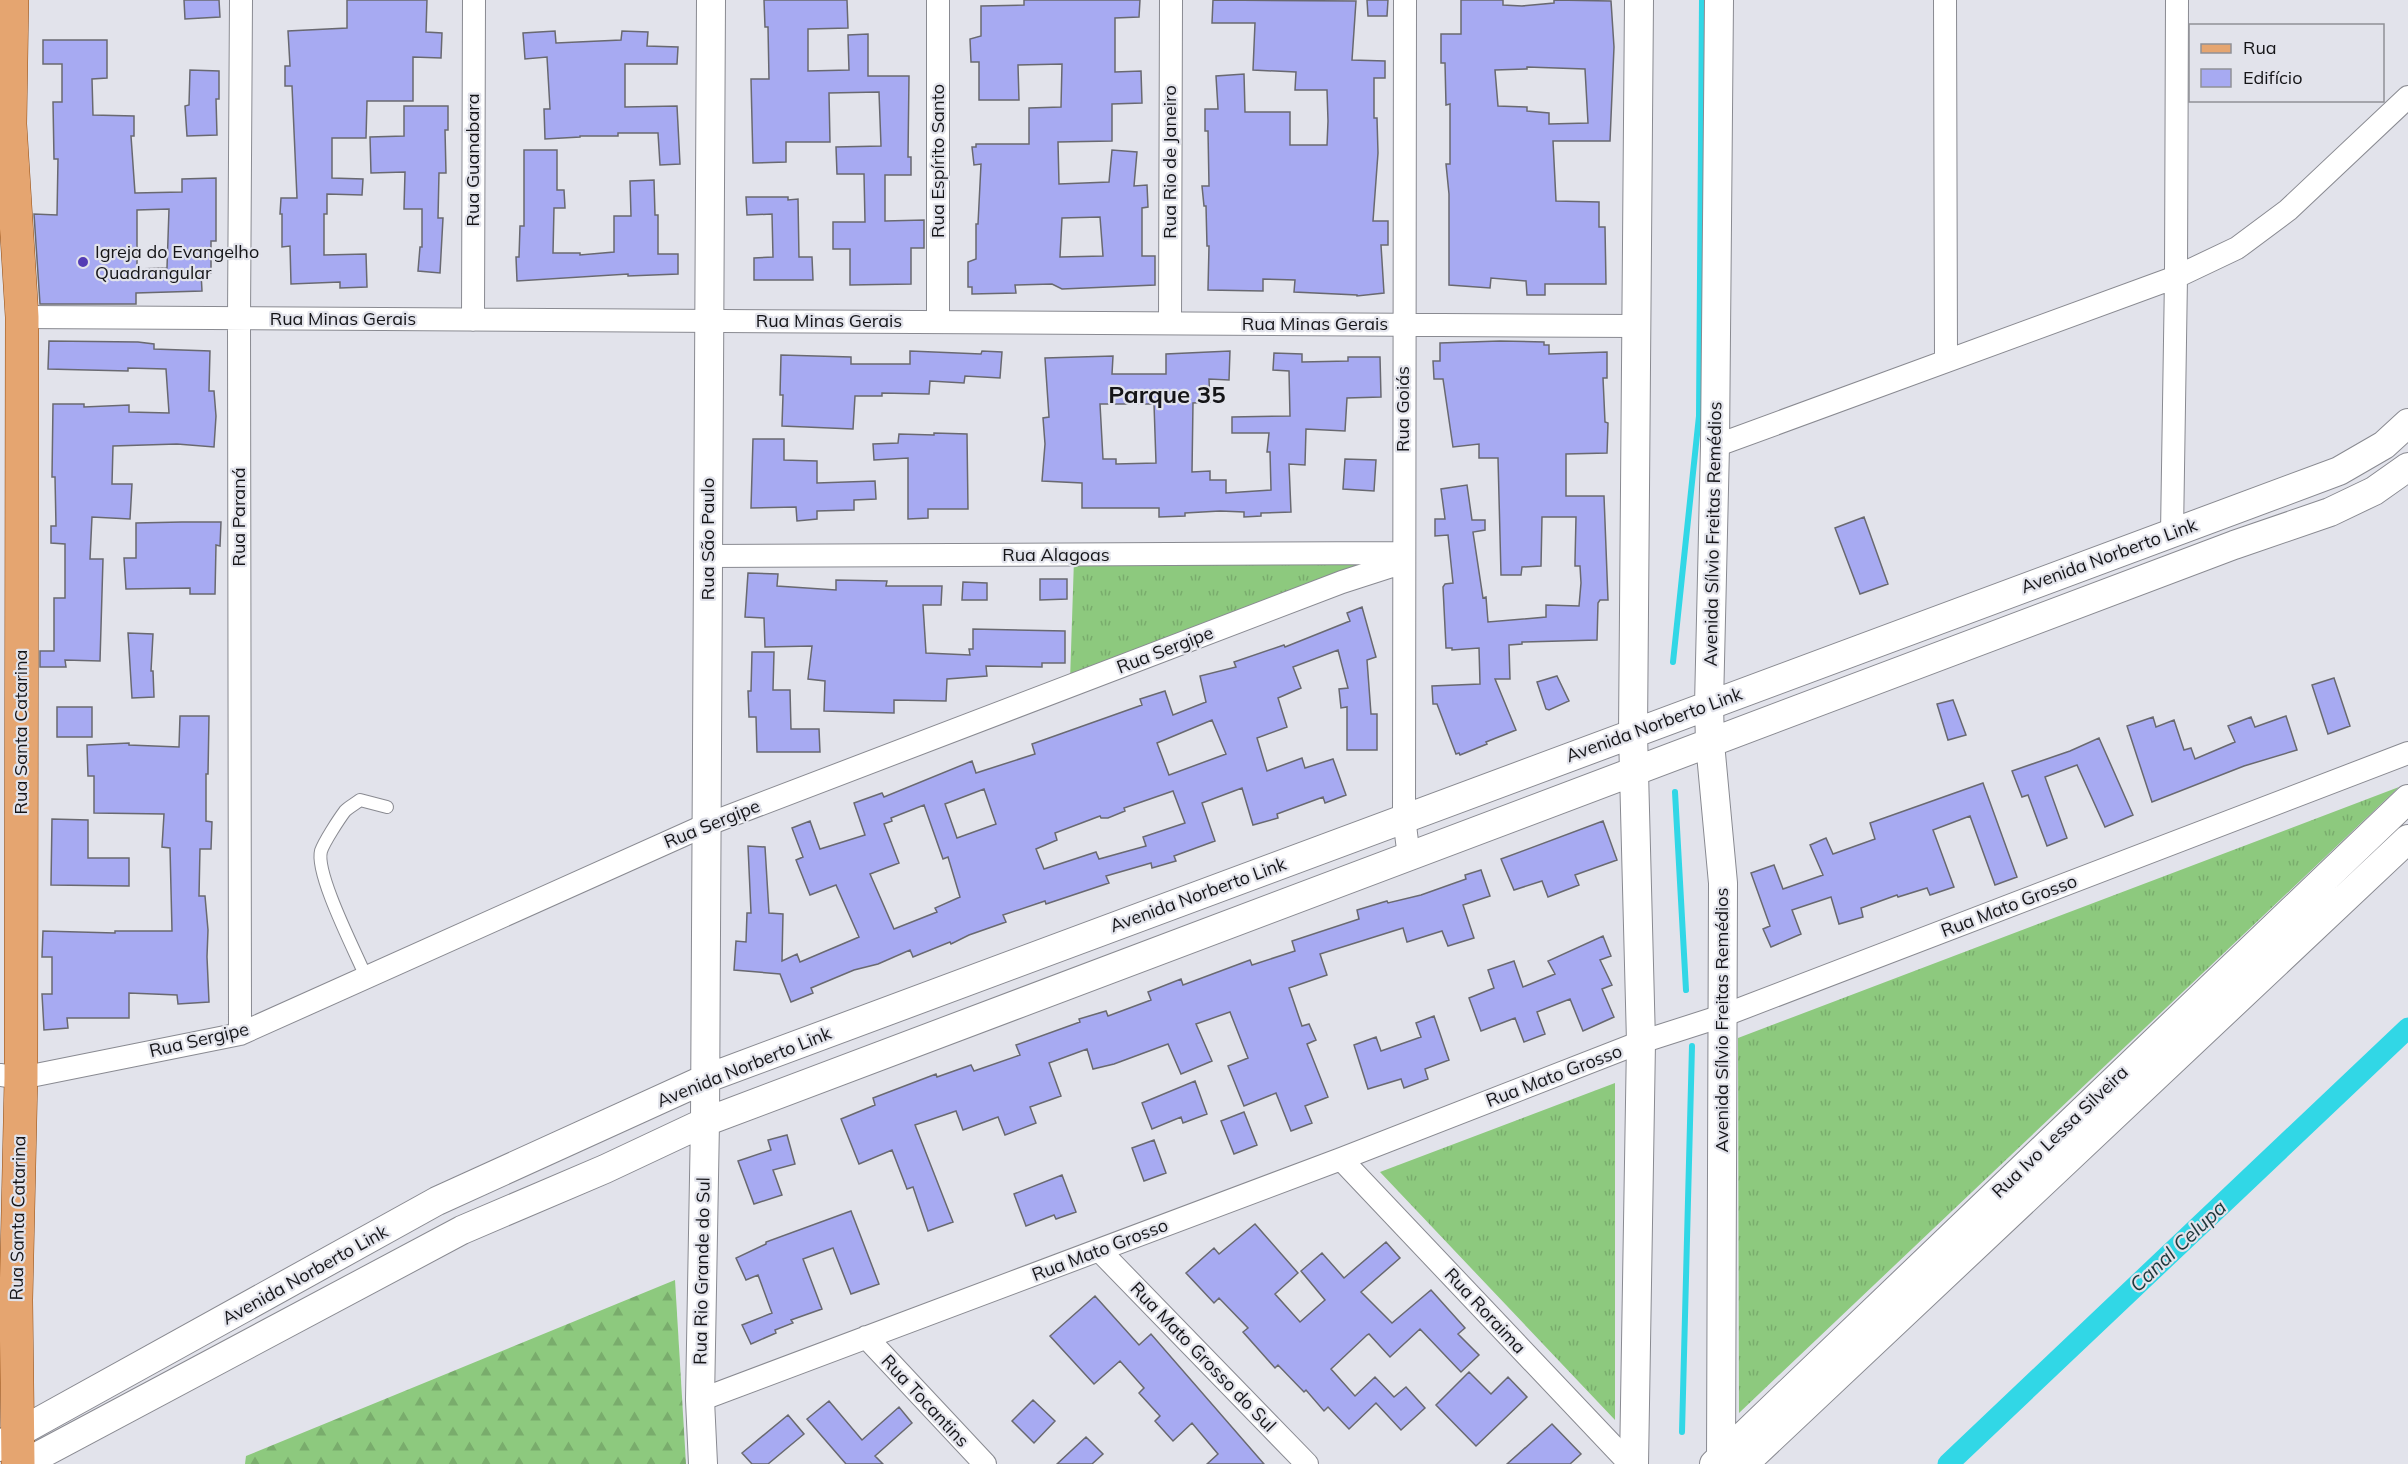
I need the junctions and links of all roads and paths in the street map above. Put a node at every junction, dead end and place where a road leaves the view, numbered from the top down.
1 (12, 0) edge
2 (241, 0) edge
3 (474, 0) edge
4 (711, 0) edge
5 (938, 0) edge
6 (1171, 0) edge
7 (1405, 0) edge
8 (1640, 0) edge
9 (1719, 0) edge
10 (1945, 0) edge
11 (2177, 0) edge
12 (2408, 97) edge
13 (5, 124) edge
14 (2176, 277) junction
15 (22, 317) junction
16 (239, 318) junction
17 (473, 320) junction
18 (709, 321) junction
19 (938, 322) junction
20 (1170, 323) junction
21 (1403, 324) junction
22 (1636, 326) junction
23 (1946, 361) junction
24 (2408, 423) edge
25 (1715, 446) junction
26 (2408, 467) edge
27 (2172, 532) junction
28 (708, 556) junction
29 (1404, 558) junction
30 (1709, 705) junction
31 (1632, 733) junction
32 (1710, 743) junction
33 (2408, 753) edge
34 (11, 770) edge
35 (1634, 772) junction
36 (2408, 800) edge
37 (387, 807) dead end
38 (1404, 818) junction
39 (706, 825) junction
40 (2408, 839) edge
41 (1409, 857) junction
42 (1070, 943) junction
43 (366, 977) junction
44 (1081, 981) junction
45 (1722, 1016) junction
46 (240, 1034) junction
47 (1641, 1042) junction
48 (10, 1077) edge
49 (705, 1079) junction
50 (705, 1122) junction
51 (588, 1132) junction
52 (1341, 1159) junction
53 (605, 1169) junction
54 (1099, 1250) junction
55 (262, 1299) junction
56 (8, 1300) edge
57 (278, 1328) junction
58 (866, 1337) junction
59 (699, 1400) junction
60 (14, 1452) edge
61 (1725, 1462) edge
62 (703, 1464) edge
63 (985, 1464) edge
64 (1307, 1464) edge
65 (1632, 1464) edge

1 - 13 main road, Rua Santa Catarina
2 - 16 street, Rua Paraná
3 - 17 street, Rua Guanabara
4 - 18 street, Rua São Paulo
5 - 19 street, Rua Espírito Santo
6 - 20 street, Rua Rio de Janeiro
7 - 21 street, Rua Goiás
8 - 22 street
9 - 25 street, Avenida Sílvio Freitas Remédios
10 - 23 street
11 - 14 street
12 - 14 street
13 - 15 main road, Rua Santa Catarina
14 - 23 street
14 - 27 street
15 - 16 street, Rua Minas Gerais
15 - 34 main road, Rua Santa Catarina
16 - 17 street, Rua Minas Gerais
16 - 46 street, Rua Paraná
17 - 18 street, Rua Minas Gerais
18 - 19 street, Rua Minas Gerais
18 - 28 street, Rua São Paulo
19 - 20 street, Rua Minas Gerais
20 - 21 street, Rua Minas Gerais
21 - 22 street, Rua Minas Gerais
21 - 29 street, Rua Goiás
22 - 31 street
23 - 25 street
24 - 27 street, Avenida Norberto Link
25 - 30 street, Avenida Sílvio Freitas Remédios
26 - 32 street, Avenida Norberto Link
27 - 30 street, Avenida Norberto Link
28 - 29 street, Rua Alagoas
28 - 39 street, Rua São Paulo
29 - 38 street, Rua Goiás
29 - 39 street, Rua Sergipe
30 - 31 street, Avenida Norberto Link
30 - 32 street, Avenida Sílvio Freitas Remédios
31 - 35 street
31 - 38 street, Avenida Norberto Link
32 - 35 street, Avenida Norberto Link
32 - 45 street, Avenida Sílvio Freitas Remédios
33 - 45 street, Rua Mato Grosso
34 - 48 main road, Rua Santa Catarina
35 - 41 street, Avenida Norberto Link
35 - 47 street
36 - 61 street, Rua Ivo Lessa Silveira
37 - 43 lane
38 - 41 street, Rua Goiás
38 - 42 street, Avenida Norberto Link
39 - 43 street, Rua Sergipe
39 - 49 street, Rua São Paulo
40 - 61 street, Rua Ivo Lessa Silveira
41 - 44 street, Avenida Norberto Link
42 - 44 street
42 - 49 street, Avenida Norberto Link
43 - 46 street, Rua Sergipe
44 - 50 street, Avenida Norberto Link
45 - 47 street, Rua Mato Grosso
45 - 61 street, Avenida Sílvio Freitas Remédios
46 - 48 street, Rua Sergipe
47 - 52 street, Rua Mato Grosso
47 - 65 street
48 - 56 main road, Rua Santa Catarina
49 - 50 street, Rua Rio Grande do Sul
49 - 51 street, Avenida Norberto Link
50 - 53 street, Avenida Norberto Link
50 - 59 street, Rua Rio Grande do Sul
51 - 53 street
51 - 55 street, Avenida Norberto Link
52 - 54 street, Rua Mato Grosso
52 - 65 street, Rua Roraima
53 - 57 street, Avenida Norberto Link
54 - 58 street, Rua Mato Grosso
54 - 64 street, Rua Mato Grosso do Sul
55 - 57 street
55 - 60 street, Avenida Norberto Link
56 - 60 main road, Rua Santa Catarina
57 - 60 street, Avenida Norberto Link
58 - 59 street, Rua Mato Grosso
58 - 63 street, Rua Tocantins
59 - 62 street, Rua Rio Grande do Sul

